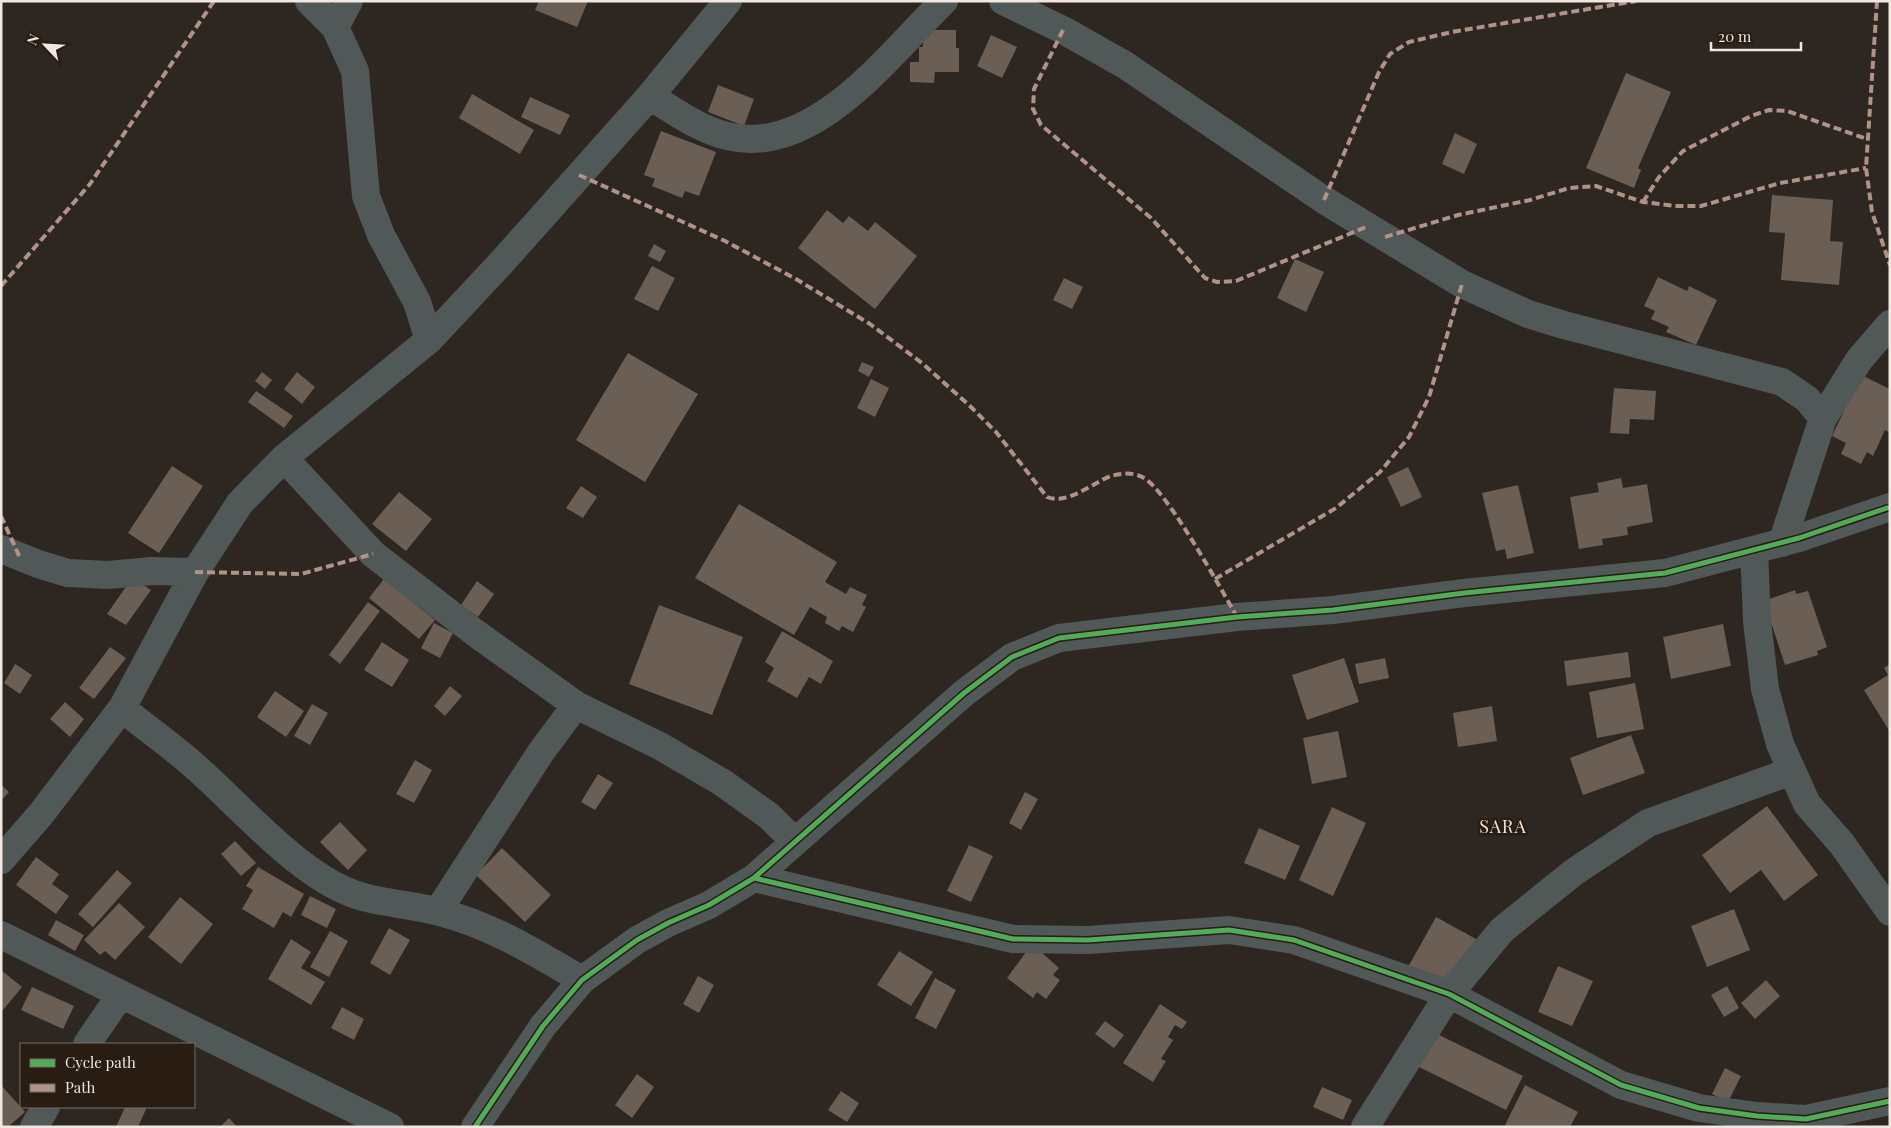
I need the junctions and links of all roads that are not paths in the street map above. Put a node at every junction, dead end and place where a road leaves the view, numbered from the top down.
1 (309, 1) edge
2 (349, 1) edge
3 (728, 1) edge
4 (944, 1) edge
5 (1003, 1) edge
6 (335, 27) junction
7 (650, 96) junction
8 (1890, 324) edge
9 (429, 340) junction
10 (1823, 418) junction
11 (284, 458) junction
12 (1890, 507) edge
13 (1782, 543) junction
14 (1, 550) edge
15 (1754, 550) junction
16 (195, 572) junction
17 (576, 705) junction
18 (122, 708) junction
19 (1792, 770) junction
20 (795, 842) junction
21 (1, 860) edge
22 (754, 878) junction
23 (438, 911) junction
24 (1890, 912) edge
25 (1, 935) edge
26 (582, 980) junction
27 (121, 994) junction
28 (1449, 994) junction
29 (88, 1043) edge
30 (1890, 1101) edge
31 (45, 1108) edge
32 (34, 1127) edge
33 (390, 1127) edge
34 (475, 1127) edge
35 (1364, 1127) edge

1 - 6 street
2 - 6 street
3 - 7 street
4 - 7 street
5 - 10 street
6 - 9 street
7 - 9 street
8 - 10 street
9 - 11 street
10 - 13 street
11 - 16 street
11 - 17 street
12 - 13 street
13 - 15 street
14 - 16 street
15 - 19 street
15 - 20 street
16 - 18 street
17 - 20 street
17 - 23 street
18 - 21 street
18 - 23 street
19 - 24 street
19 - 28 street
20 - 22 street
22 - 26 street
22 - 28 street
23 - 26 street
25 - 27 street
26 - 34 street
27 - 29 street
27 - 33 street
28 - 30 street
28 - 35 street
31 - 32 street

